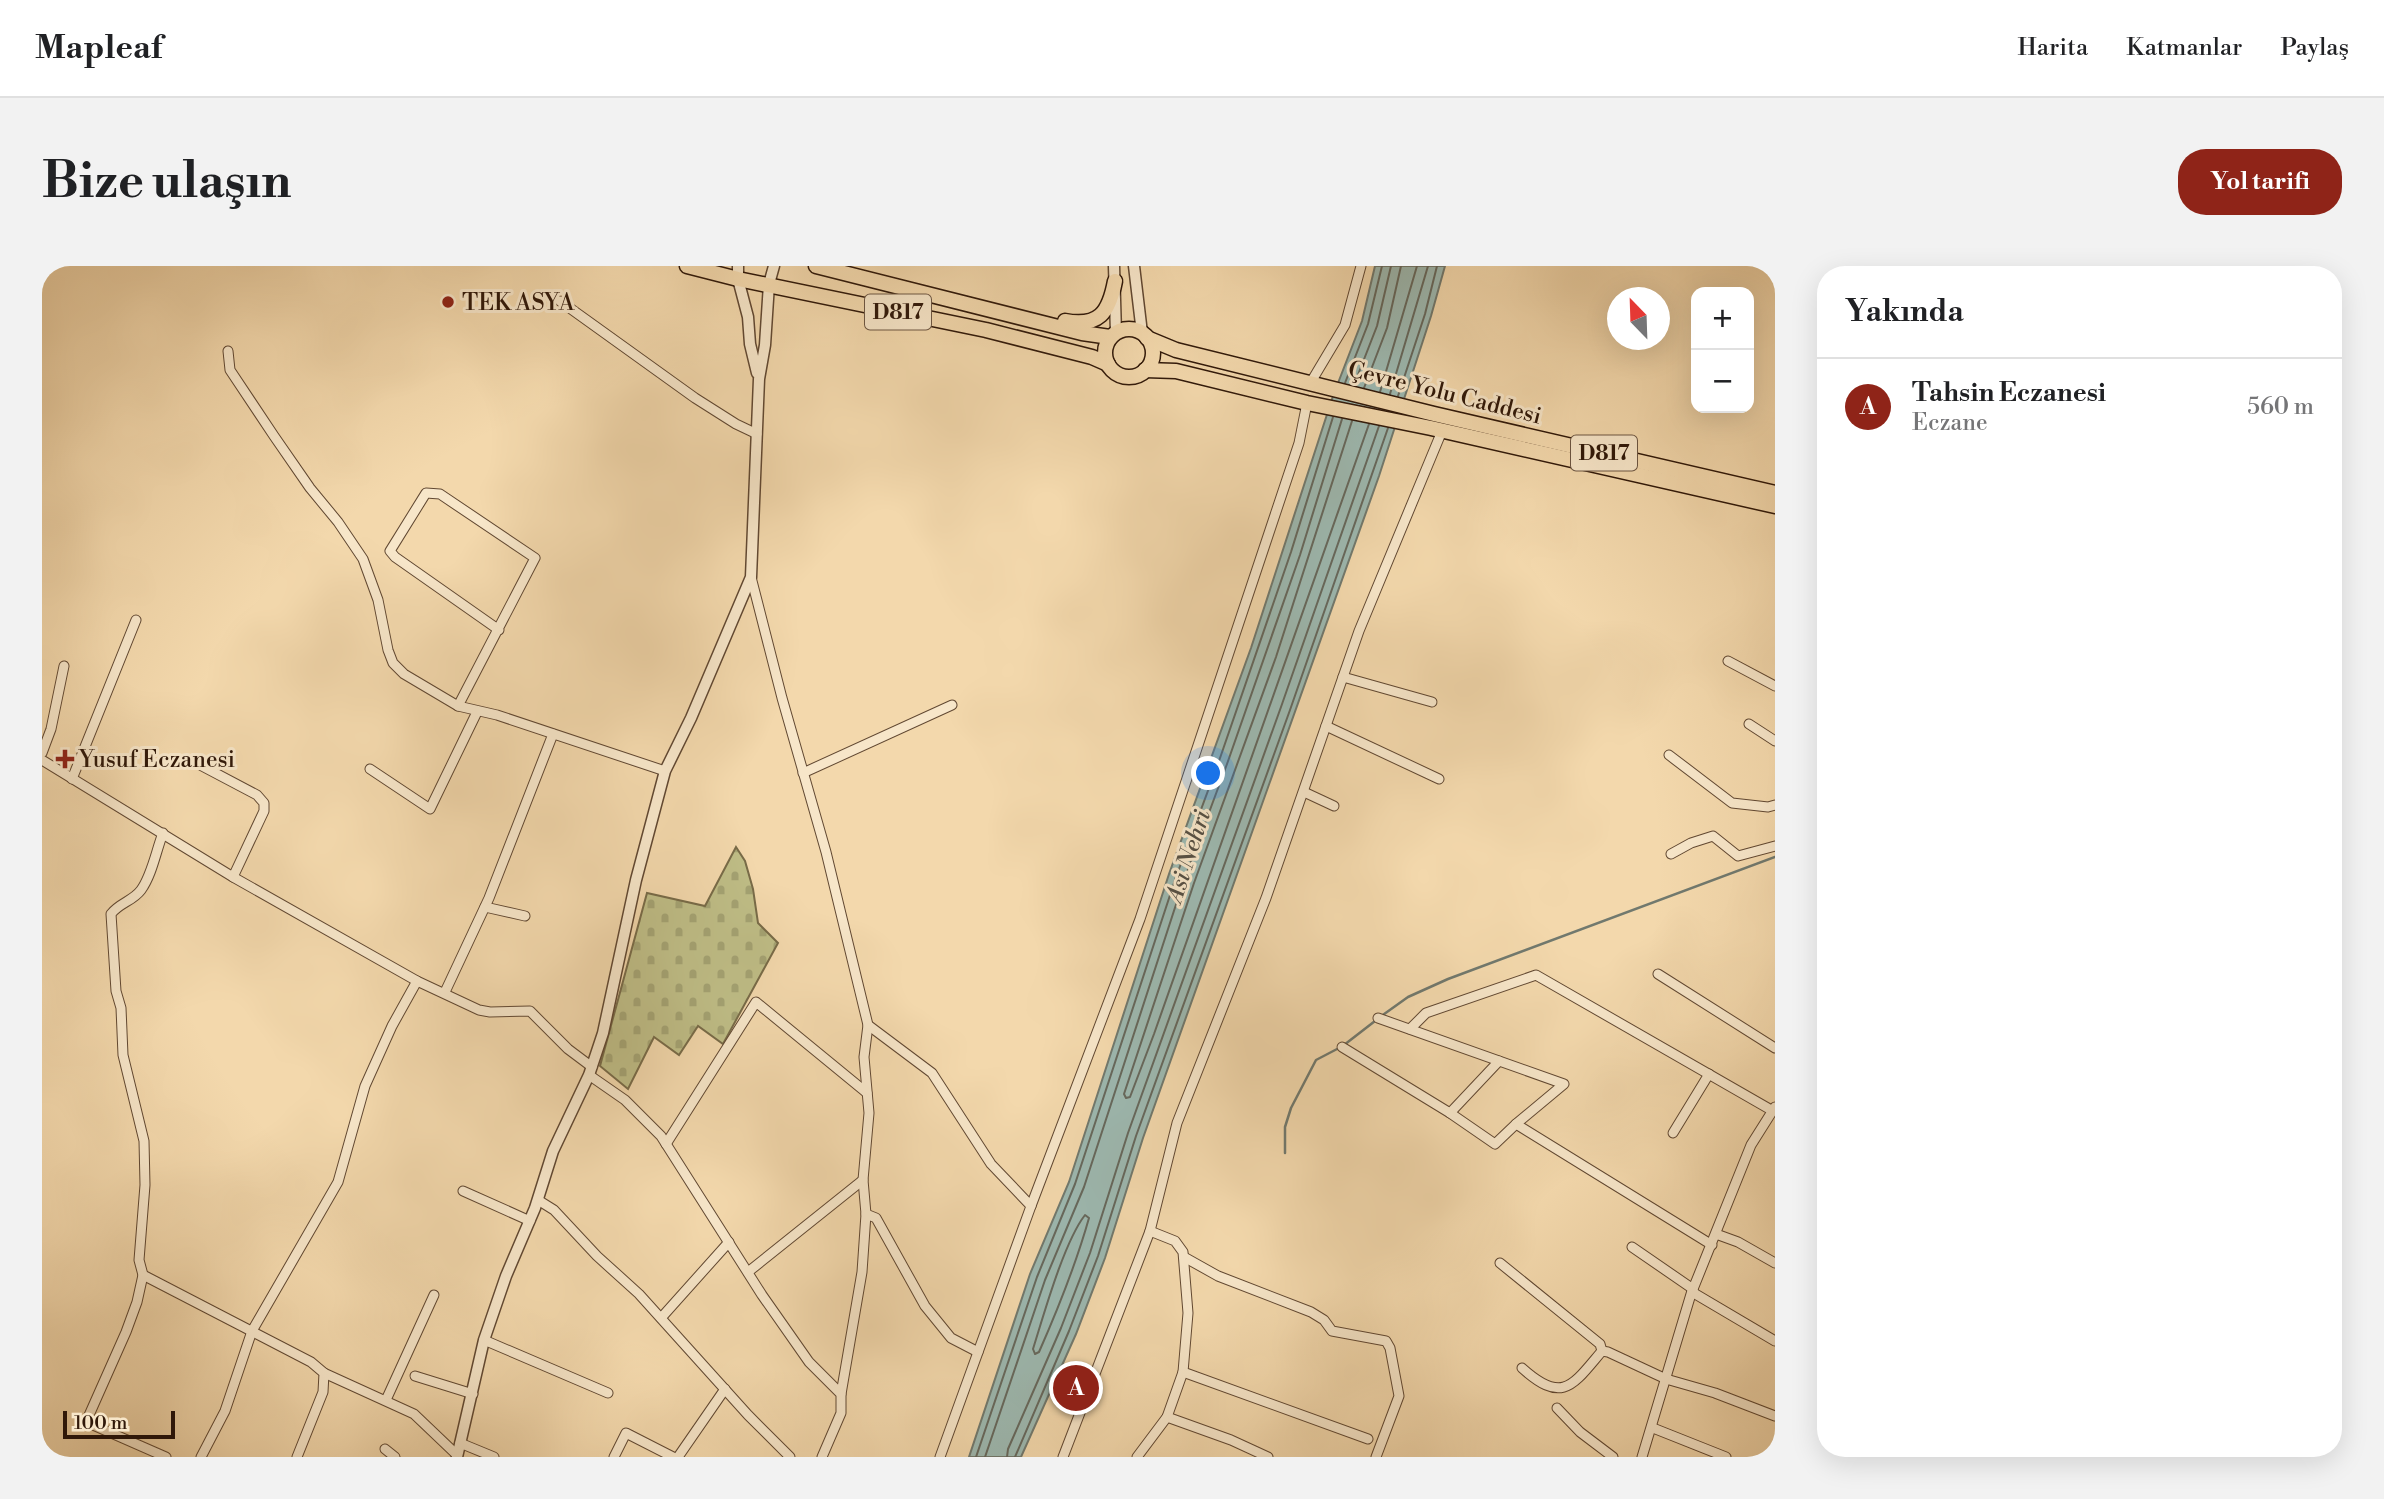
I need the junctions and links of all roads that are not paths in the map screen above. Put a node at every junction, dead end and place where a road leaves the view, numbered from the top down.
1 (687, 266) edge
2 (774, 266) edge
3 (816, 266) edge
4 (1114, 266) edge
5 (1134, 266) edge
6 (1361, 266) edge
7 (738, 273) edge
8 (1115, 281) junction
9 (769, 284) junction
10 (560, 301) dead end
11 (1035, 322) junction
12 (1113, 335) junction
13 (1145, 335) junction
14 (228, 351) dead end
15 (1108, 364) junction
16 (1145, 370) junction
17 (759, 379) junction
18 (1317, 384) junction
19 (1312, 403) junction
20 (1436, 424) junction
21 (757, 434) junction
22 (1775, 493) edge
23 (1775, 506) edge
24 (751, 577) junction
25 (136, 620) dead end
26 (499, 630) junction
27 (1728, 661) dead end
28 (64, 666) dead end
29 (1343, 677) junction
30 (1775, 686) edge
31 (1432, 702) dead end
32 (953, 705) dead end
33 (458, 706) junction
34 (477, 712) junction
35 (1749, 724) dead end
36 (1326, 726) junction
37 (554, 734) junction
38 (1775, 741) edge
39 (42, 753) edge
40 (1669, 755) dead end
41 (42, 761) edge
42 (202, 766) dead end
43 (370, 769) dead end
44 (664, 771) junction
45 (803, 773) junction
46 (72, 779) junction
47 (1439, 779) dead end
48 (1304, 792) junction
49 (1775, 805) edge
50 (1334, 806) dead end
51 (163, 833) junction
52 (1775, 846) edge
53 (1671, 855) dead end
54 (233, 877) junction
55 (485, 907) junction
56 (525, 916) dead end
57 (1658, 974) dead end
58 (417, 981) junction
59 (445, 992) junction
60 (1378, 1018) dead end
61 (868, 1025) junction
62 (1410, 1029) junction
63 (1342, 1047) dead end
64 (1775, 1048) edge
65 (1499, 1061) junction
66 (591, 1071) junction
67 (1709, 1074) junction
68 (867, 1093) junction
69 (1774, 1109) edge
70 (1450, 1112) junction
71 (1516, 1125) junction
72 (1674, 1133) dead end
73 (666, 1144) junction
74 (863, 1180) junction
75 (463, 1191) dead end
76 (538, 1199) junction
77 (1031, 1206) junction
78 (866, 1214) junction
79 (530, 1221) junction
80 (1150, 1231) junction
81 (1716, 1234) junction
82 (729, 1242) junction
83 (1712, 1245) junction
84 (1632, 1247) dead end
85 (1184, 1257) junction
86 (1500, 1263) dead end
87 (1775, 1263) edge
88 (748, 1272) junction
89 (143, 1275) junction
90 (1692, 1291) junction
91 (434, 1294) dead end
92 (661, 1318) junction
93 (252, 1331) junction
94 (484, 1340) junction
95 (1775, 1341) edge
96 (1602, 1351) junction
97 (978, 1352) junction
98 (1522, 1368) dead end
99 (1183, 1372) junction
100 (324, 1373) junction
101 (415, 1376) dead end
102 (1666, 1379) junction
103 (725, 1389) junction
104 (608, 1393) dead end
105 (473, 1394) junction
106 (841, 1394) junction
107 (386, 1400) junction
108 (1558, 1408) dead end
109 (1775, 1416) edge
110 (1167, 1417) junction
111 (1653, 1428) junction
112 (1368, 1439) dead end
113 (385, 1449) dead end
114 (458, 1452) edge
115 (166, 1457) edge
116 (201, 1457) edge
117 (297, 1457) edge
118 (395, 1457) edge
119 (494, 1457) edge
120 (614, 1457) edge
121 (675, 1457) edge
122 (790, 1457) edge
123 (822, 1457) edge
124 (940, 1457) edge
125 (1063, 1457) edge
126 (1137, 1457) edge
127 (1268, 1457) edge
128 (1376, 1457) edge
129 (1613, 1457) edge
130 (1642, 1457) edge
131 (1726, 1457) edge

1 - 7 highway, Çevre Yolu Caddesi / D817
2 - 9 street
3 - 11 highway, Çevre Yolu Caddesi / D817
4 - 8 street
5 - 13 street
6 - 18 street
7 - 9 highway, Çevre Yolu Caddesi / D817
7 - 17 street
8 - 11 highway
8 - 12 street
9 - 15 highway, Çevre Yolu Caddesi / D817
9 - 17 street
10 - 21 street
11 - 12 highway, Çevre Yolu Caddesi / D817
12 - 13 highway, Çevre Yolu Caddesi / D817
12 - 15 highway
13 - 16 highway
13 - 18 highway, Çevre Yolu Caddesi / D817
14 - 33 street
15 - 16 highway, Çevre Yolu Caddesi / D817
16 - 19 highway, Çevre Yolu Caddesi / D817
17 - 21 street
18 - 20 highway, Çevre Yolu Caddesi / D817
19 - 20 highway, Çevre Yolu Caddesi / D817
19 - 77 street
20 - 22 highway, Çevre Yolu Caddesi / D817
20 - 23 highway, Çevre Yolu Caddesi / D817
20 - 29 street
21 - 24 street
24 - 44 street
24 - 45 street
25 - 46 street
26 - 26 street
26 - 33 street
27 - 30 street
28 - 39 street
29 - 31 street
29 - 36 street
32 - 45 street
33 - 34 street
34 - 37 street
34 - 43 street
35 - 38 street
36 - 47 street
36 - 48 street
37 - 44 street
37 - 55 street
40 - 49 street
41 - 46 street
42 - 54 street
44 - 66 street
45 - 61 street
46 - 51 street
48 - 50 street
48 - 80 street
51 - 54 street
51 - 89 street
52 - 53 street
54 - 58 street
55 - 56 street
55 - 59 street
57 - 64 street
58 - 59 street
58 - 93 street
59 - 66 street
60 - 62 street
61 - 68 street
61 - 77 street
62 - 65 street
62 - 67 street
63 - 70 street
65 - 70 street
65 - 71 street
66 - 73 street
66 - 76 street
67 - 69 street
67 - 72 street
68 - 73 street
68 - 74 street
69 - 81 street
70 - 71 street
71 - 83 street
73 - 82 street
74 - 78 street
74 - 88 street
75 - 79 street
76 - 79 street
76 - 92 street
77 - 97 street
78 - 97 street
78 - 106 street
79 - 94 street
80 - 85 street
80 - 125 street
81 - 83 street
81 - 87 street
82 - 88 street
82 - 92 street
83 - 90 street
84 - 90 street
85 - 99 street
85 - 128 street
86 - 96 street
88 - 106 street
89 - 93 street
89 - 115 street
90 - 95 street
90 - 102 street
91 - 107 street
92 - 103 street
93 - 100 street
93 - 116 street
94 - 104 street
94 - 105 street
96 - 98 street
96 - 102 street
97 - 124 street
99 - 110 street
99 - 112 street
100 - 107 street
100 - 117 street
101 - 105 street
102 - 109 street
102 - 111 street
103 - 121 street
103 - 122 street
105 - 114 street
106 - 123 street
107 - 114 street
108 - 129 street
110 - 126 street
110 - 127 street
111 - 130 street
111 - 131 street
113 - 118 street
114 - 119 street
120 - 121 street

